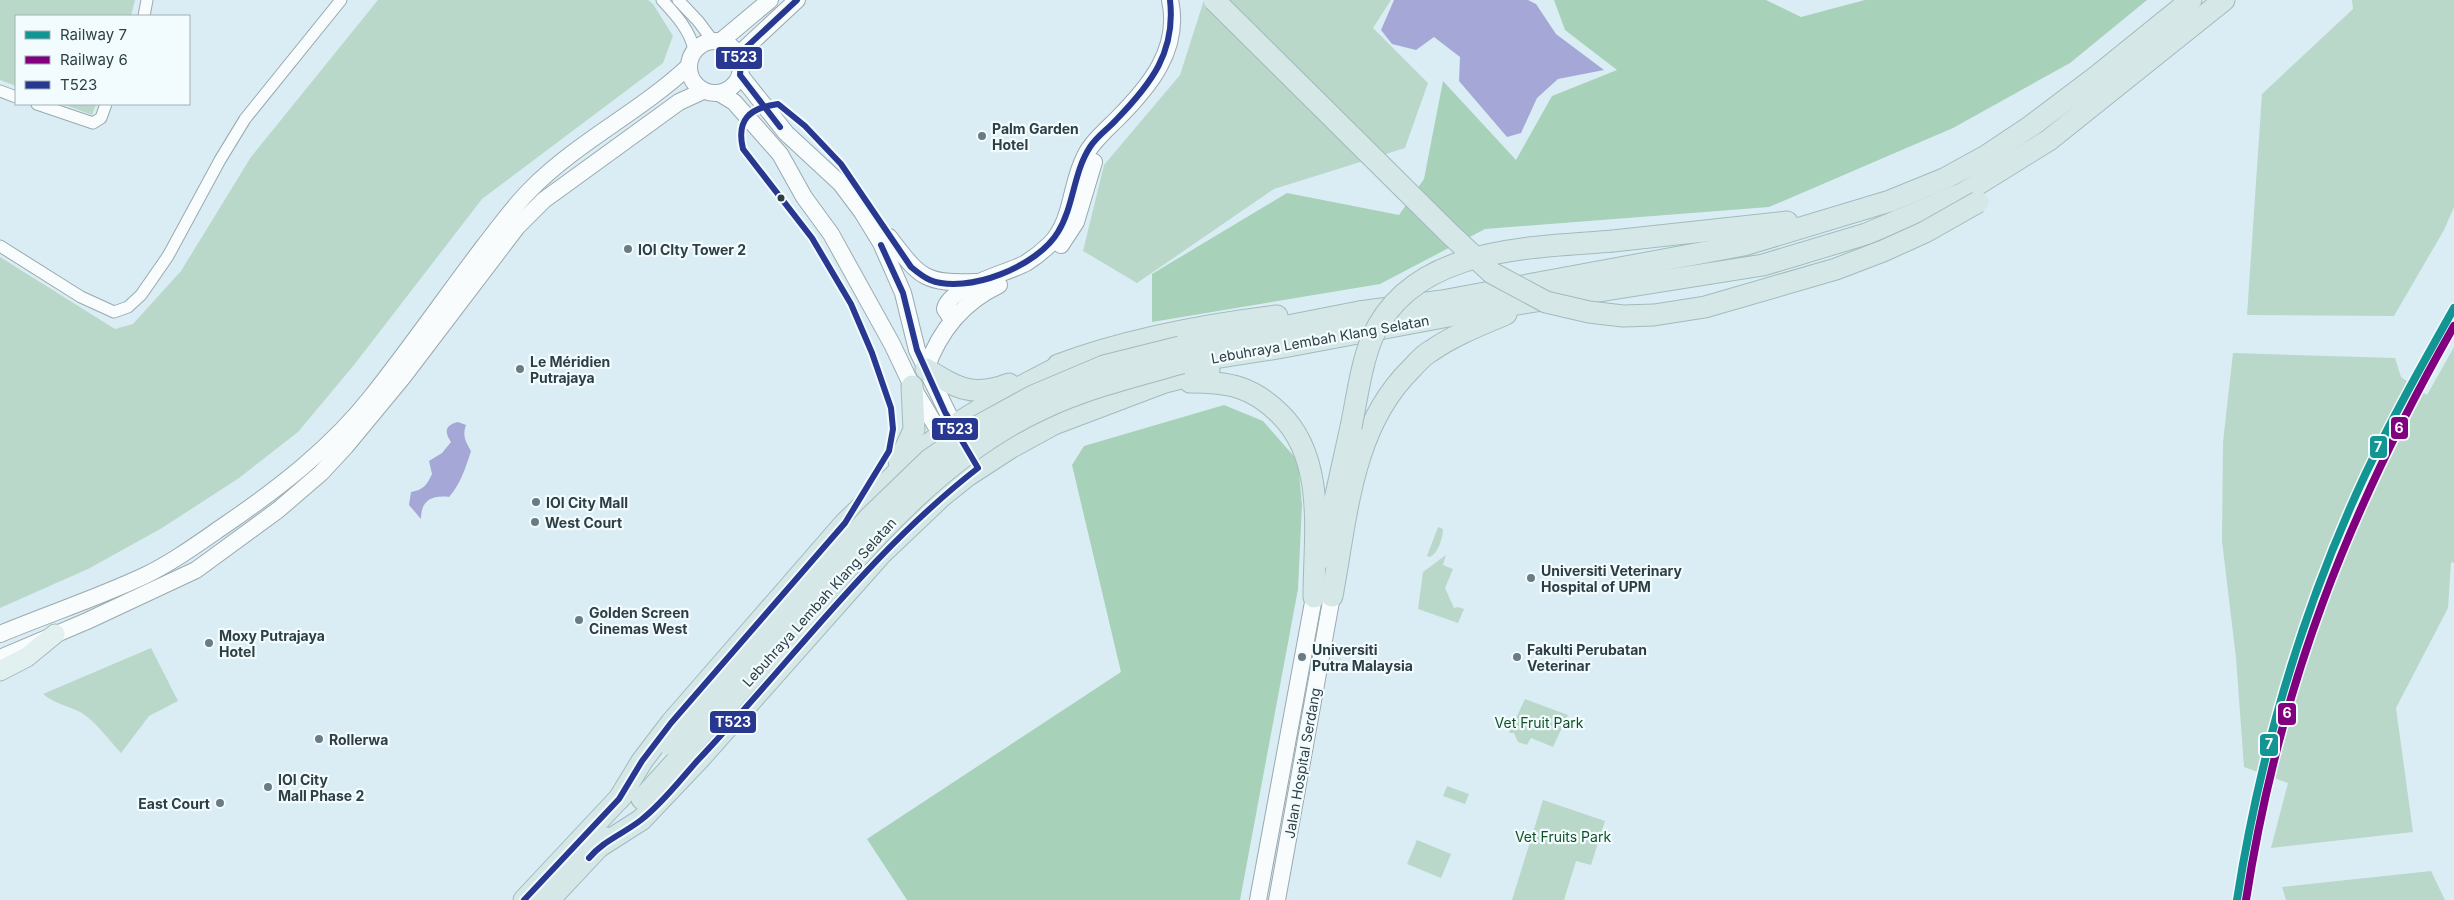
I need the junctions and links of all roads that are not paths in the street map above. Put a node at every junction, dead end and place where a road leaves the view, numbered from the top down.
1 (147, 0) edge
2 (341, 0) edge
3 (662, 0) edge
4 (678, 0) edge
5 (770, 0) edge
6 (797, 0) edge
7 (1170, 0) edge
8 (1214, 0) edge
9 (2192, 0) edge
10 (2225, 0) edge
11 (144, 15) edge
12 (717, 41) junction
13 (738, 55) junction
14 (691, 59) junction
15 (740, 75) junction
16 (0, 91) edge
17 (711, 92) junction
18 (15, 97) edge
19 (40, 105) edge
20 (106, 105) edge
21 (1842, 216) junction
22 (885, 240) junction
23 (0, 246) edge
24 (1028, 266) junction
25 (973, 285) junction
26 (1532, 303) junction
27 (1359, 312) junction
28 (959, 313) junction
29 (1278, 348) junction
30 (1181, 355) junction
31 (1070, 361) junction
32 (926, 369) junction
33 (1165, 382) junction
34 (912, 386) junction
35 (947, 430) junction
36 (973, 472) junction
37 (888, 479) junction
38 (1323, 596) junction
39 (0, 634) edge
40 (56, 634) junction
41 (0, 658) edge
42 (0, 671) edge
43 (675, 750) junction
44 (618, 799) junction
45 (597, 848) junction
46 (524, 900) edge
47 (549, 900) edge
48 (1258, 900) edge
49 (1277, 900) edge

1 - 11 street
2 - 23 street
3 - 14 street
4 - 12 street
5 - 12 street
6 - 13 street
7 - 24 street
8 - 10 highway, bridge
9 - 21 highway, Lebuhraya Lembah Klang Selatan
10 - 26 highway, Lebuhraya Lembah Klang Selatan
12 - 13 street
12 - 14 street
13 - 15 street
14 - 17 street
14 - 39 street
15 - 17 street
15 - 22 street
16 - 18 street
17 - 34 street
17 - 40 street
19 - 20 street
21 - 27 highway, Lebuhraya Lembah Klang Selatan
21 - 38 highway, bridge
22 - 25 street
22 - 32 street
24 - 25 street
24 - 28 street
25 - 28 street
26 - 29 highway, Lebuhraya Lembah Klang Selatan
26 - 38 highway
27 - 30 highway, Lebuhraya Lembah Klang Selatan
27 - 31 highway
28 - 32 street
29 - 30 highway, Lebuhraya Lembah Klang Selatan
29 - 33 highway
30 - 43 highway, Lebuhraya Lembah Klang Selatan, bridge
31 - 32 highway
31 - 35 highway
32 - 35 street
33 - 36 highway
33 - 38 highway
34 - 35 street
34 - 37 highway
35 - 36 street
35 - 37 highway
36 - 45 highway
37 - 44 highway
38 - 48 street, Jalan Hospital Serdang
38 - 49 street, Jalan Hospital Serdang
40 - 41 street
40 - 42 main road
43 - 44 highway, Lebuhraya Lembah Klang Selatan
43 - 45 highway, Lebuhraya Lembah Klang Selatan
44 - 46 highway, Lebuhraya Lembah Klang Selatan
45 - 47 highway, Lebuhraya Lembah Klang Selatan

